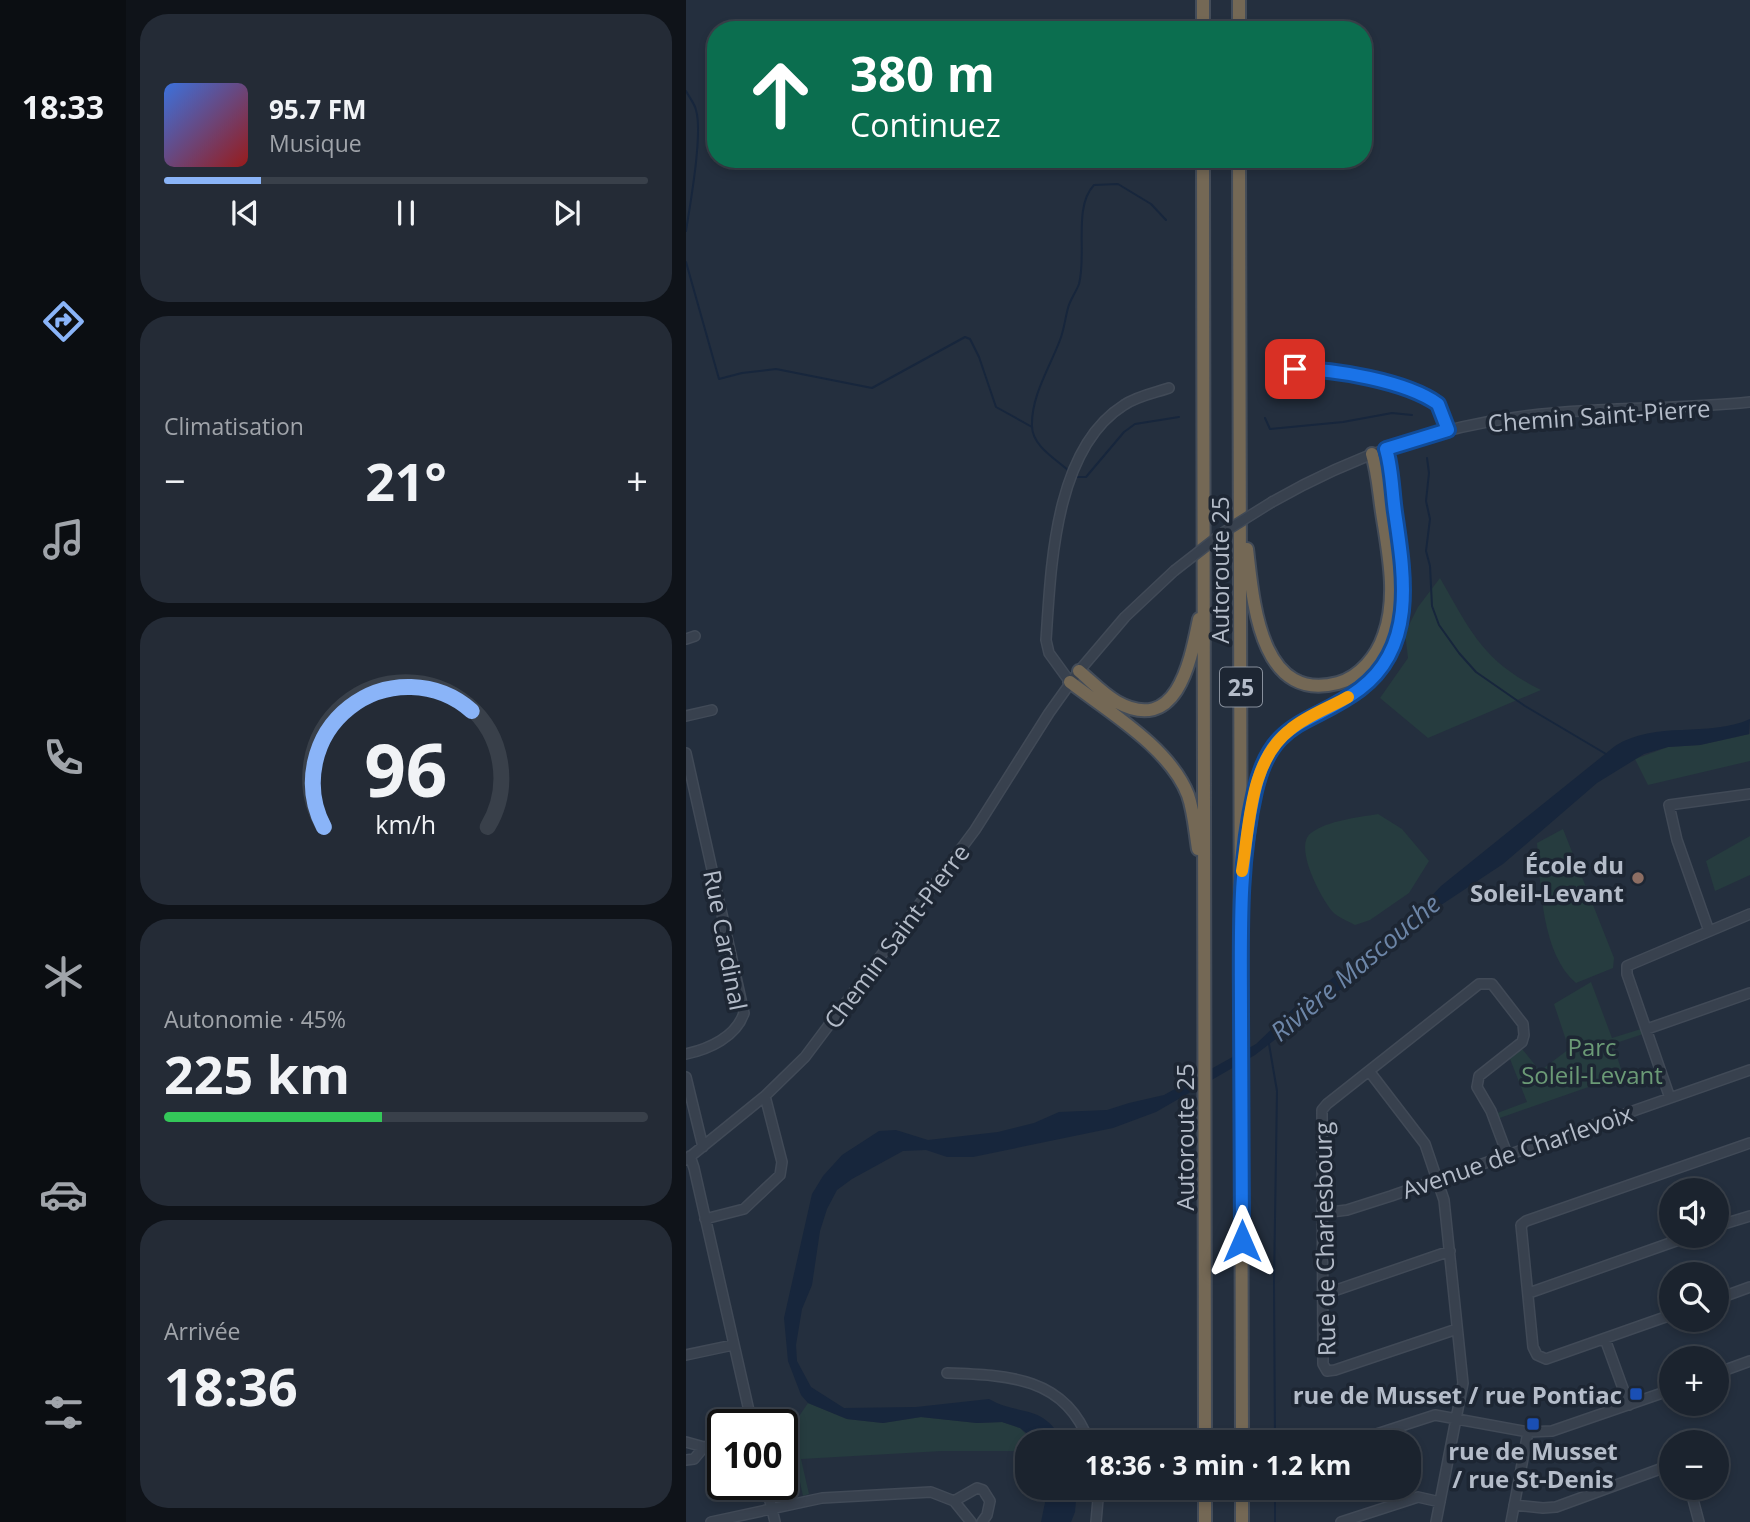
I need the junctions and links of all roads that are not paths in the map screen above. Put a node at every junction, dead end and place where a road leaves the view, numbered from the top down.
1 (1203, 0) edge
2 (1239, 0) edge
3 (1203, 21) edge
4 (1239, 21) edge
5 (1203, 168) edge
6 (1240, 168) edge
7 (1279, 370) dead end
8 (1169, 388) dead end
9 (1750, 402) edge
10 (1448, 430) junction
11 (1386, 449) junction
12 (1372, 454) junction
13 (1240, 494) junction
14 (1204, 595) junction
15 (1074, 677) junction
16 (712, 710) dead end
17 (686, 716) edge
18 (686, 753) edge
19 (1750, 794) edge
20 (1241, 879) junction
21 (1205, 898) junction
22 (1750, 914) edge
23 (1709, 931) junction
24 (1750, 993) edge
25 (1647, 1029) junction
26 (686, 1054) edge
27 (1750, 1070) edge
28 (1369, 1071) junction
29 (686, 1077) edge
30 (687, 1091) edge
31 (765, 1096) junction
32 (1670, 1098) junction
33 (1750, 1143) edge
34 (703, 1147) junction
35 (1507, 1154) junction
36 (688, 1158) edge
37 (1438, 1179) junction
38 (1323, 1213) junction
39 (1750, 1216) edge
40 (705, 1219) junction
41 (1729, 1222) edge
42 (1659, 1247) edge
43 (1450, 1251) junction
44 (1750, 1287) edge
45 (1529, 1293) junction
46 (1729, 1294) edge
47 (1322, 1295) junction
48 (1659, 1319) edge
49 (1457, 1329) junction
50 (1605, 1339) junction
51 (733, 1345) junction
52 (686, 1356) edge
53 (1750, 1362) edge
54 (1729, 1369) edge
55 (947, 1373) dead end
56 (1659, 1394) edge
57 (1629, 1405) junction
58 (748, 1409) edge
59 (1457, 1418) junction
60 (1083, 1430) edge
61 (1205, 1430) edge
62 (1242, 1430) edge
63 (1389, 1430) edge
64 (1528, 1432) junction
65 (686, 1442) edge
66 (707, 1446) edge
67 (704, 1447) junction
68 (686, 1460) edge
69 (1659, 1469) edge
70 (770, 1500) edge
71 (1098, 1500) edge
72 (1205, 1500) edge
73 (1242, 1500) edge
74 (1693, 1500) edge
75 (954, 1501) junction
76 (1440, 1502) junction
77 (1514, 1505) junction
78 (772, 1508) junction
79 (710, 1522) edge
80 (775, 1522) edge
81 (971, 1522) edge
82 (982, 1522) edge
83 (1096, 1522) edge
84 (1205, 1522) edge
85 (1242, 1522) edge
86 (1341, 1522) edge
87 (1436, 1522) edge
88 (1511, 1522) edge
89 (1699, 1522) edge

1 - 3 highway
2 - 4 highway
5 - 14 highway, Autoroute 25 / 25
6 - 13 highway, Autoroute 25 / 25
7 - 10 street
8 - 15 street
9 - 10 street, Chemin Saint-Pierre
10 - 11 street, Chemin Saint-Pierre
11 - 12 street, Chemin Saint-Pierre
11 - 20 highway
12 - 13 highway
12 - 15 street, Chemin Saint-Pierre, bridge
13 - 20 highway, Autoroute 25 / 25
14 - 15 highway
14 - 21 highway, Autoroute 25 / 25
15 - 21 highway
15 - 31 street, Chemin Saint-Pierre
16 - 17 street
18 - 26 street, Rue Cardinal
19 - 23 street
20 - 62 highway, Autoroute 25 / 25
21 - 61 highway, Autoroute 25 / 25
22 - 23 street
23 - 25 street
24 - 25 street
25 - 32 street
27 - 32 street, Avenue de Charlevoix
28 - 35 street, Rue de Charlesbourg
28 - 37 street
28 - 38 street, Rue de Charlesbourg
29 - 30 street
30 - 34 street
31 - 34 street, Chemin Saint-Pierre
31 - 40 street
32 - 35 street, Avenue de Charlevoix
33 - 45 street
34 - 36 street, Chemin Saint-Pierre
35 - 37 street, Avenue de Charlevoix
36 - 40 street
37 - 38 street, Avenue de Charlevoix
37 - 43 street
38 - 47 street, Rue de Charlesbourg
39 - 41 street
40 - 51 street
42 - 45 street
43 - 47 street
43 - 49 street
44 - 46 street
45 - 50 street
47 - 49 street, Rue de Charlesbourg
48 - 50 street
49 - 59 street
50 - 57 street
51 - 52 street
51 - 58 street
53 - 54 street
55 - 60 street
56 - 57 street
57 - 64 street
59 - 63 street
59 - 64 street
59 - 76 street
64 - 77 street
65 - 67 street
66 - 67 street
67 - 68 street
69 - 77 street
70 - 78 street
71 - 83 street
72 - 84 highway
73 - 85 highway
74 - 89 street
75 - 78 street
75 - 81 street
75 - 82 street
76 - 86 street
76 - 87 street
77 - 88 street
78 - 79 street
78 - 80 street

